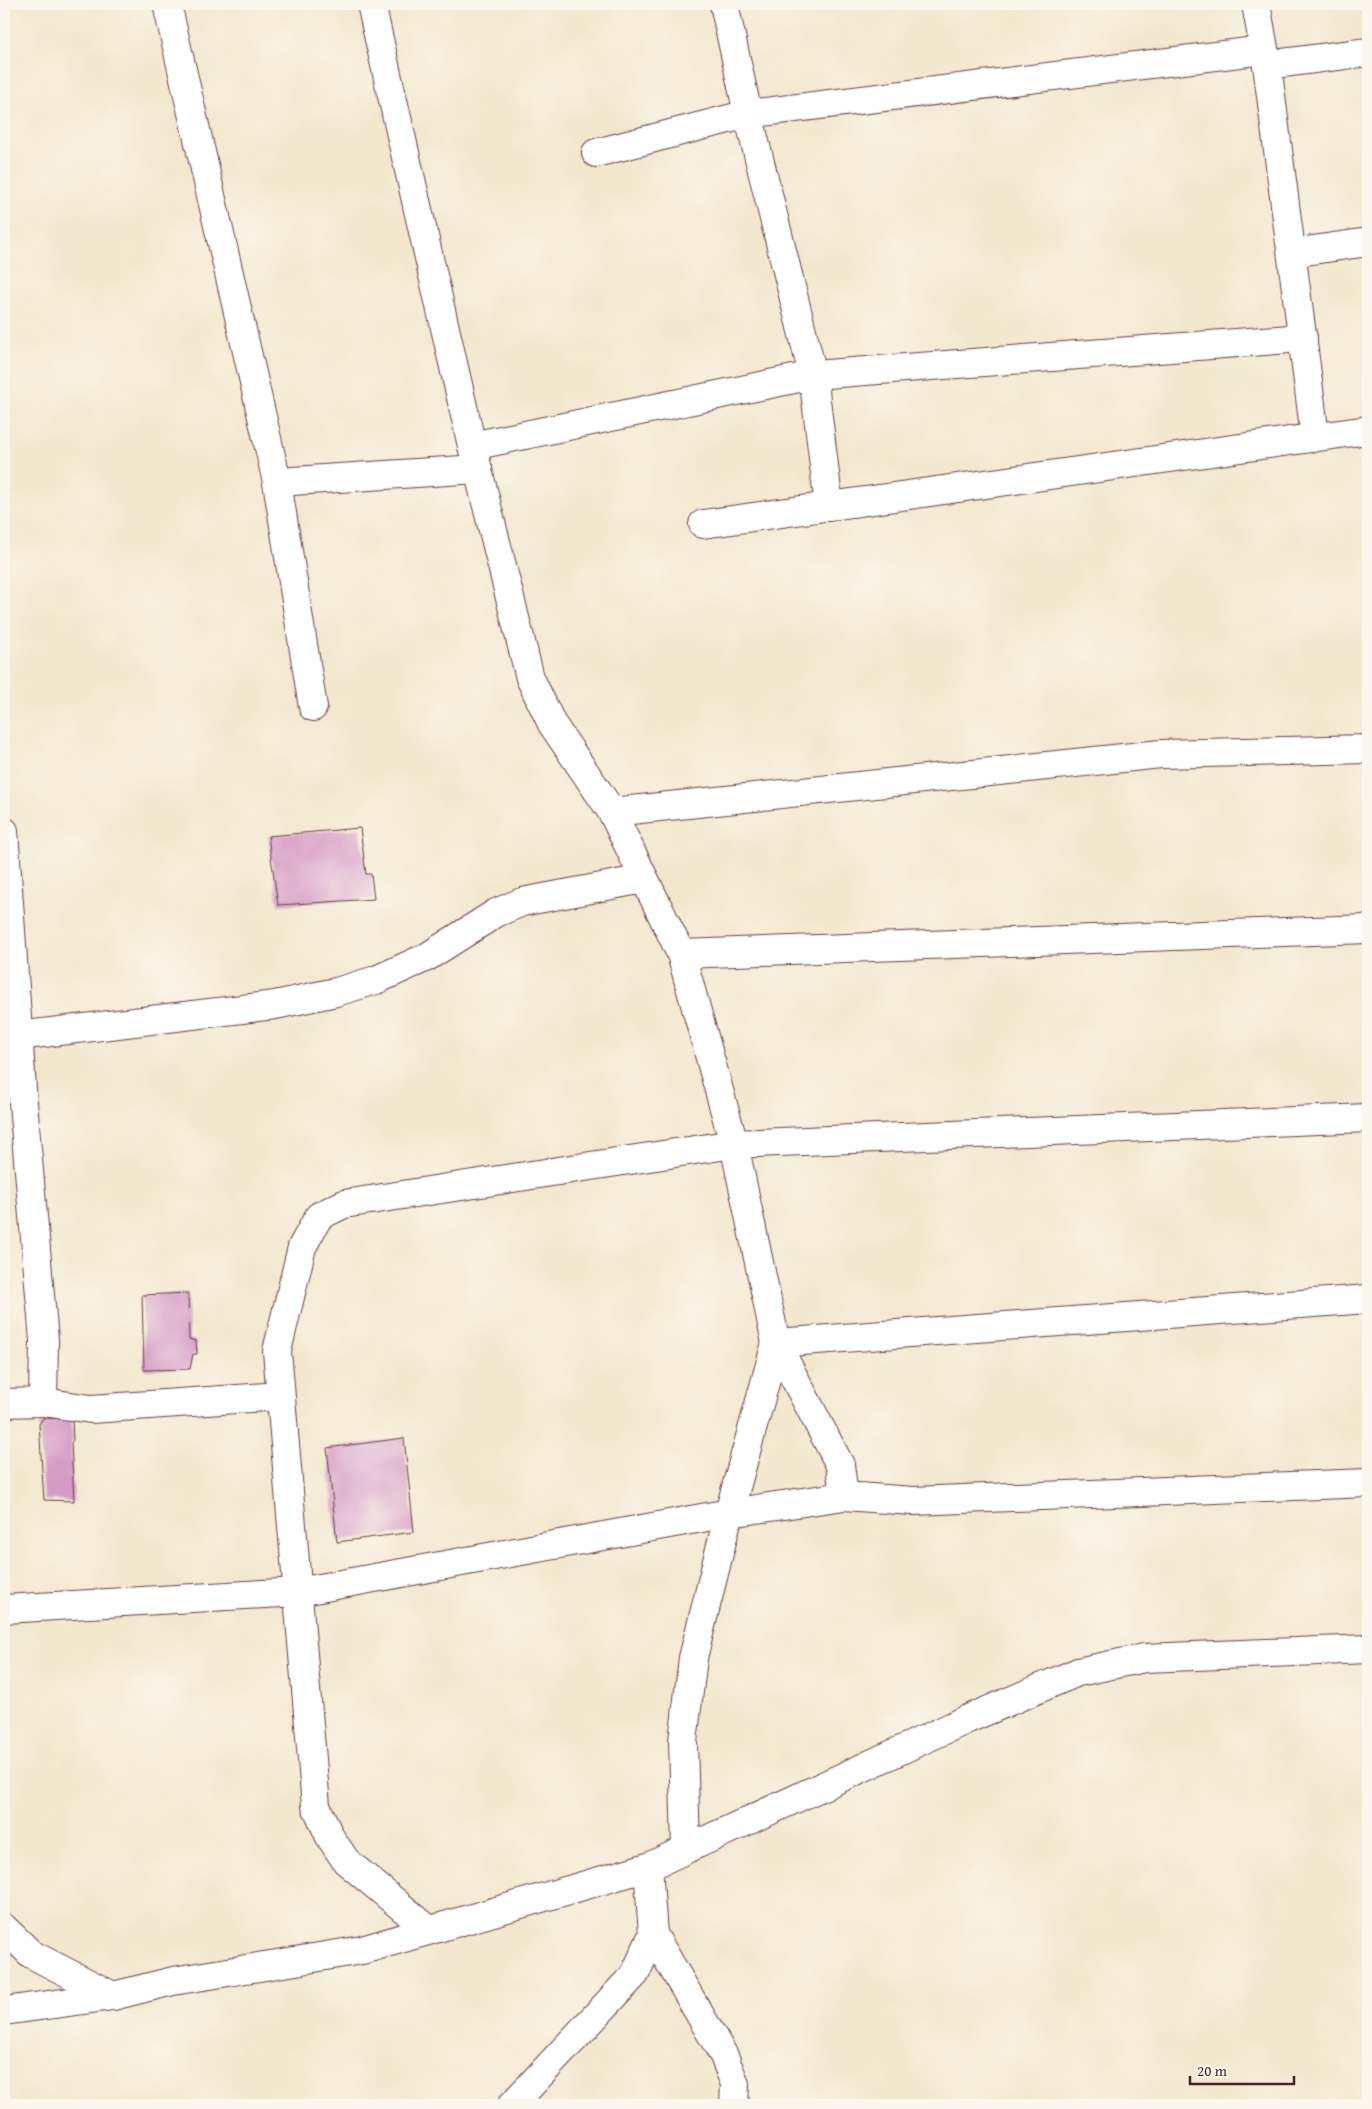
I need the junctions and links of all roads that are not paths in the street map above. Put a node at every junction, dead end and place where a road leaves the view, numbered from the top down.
1 (167, 4) edge
2 (371, 4) edge
3 (724, 4) edge
4 (1256, 4) edge
5 (1368, 52) edge
6 (1266, 57) junction
7 (748, 114) junction
8 (596, 153) dead end
9 (1368, 242) edge
10 (1292, 253) junction
11 (1303, 338) junction
12 (813, 375) junction
13 (1368, 430) edge
14 (1316, 436) junction
15 (475, 458) junction
16 (278, 482) junction
17 (829, 506) junction
18 (703, 524) dead end
19 (313, 707) dead end
20 (1368, 749) edge
21 (612, 812) junction
22 (4, 831) edge
23 (644, 879) junction
24 (1368, 929) edge
25 (681, 954) junction
26 (18, 1036) junction
27 (1368, 1118) edge
28 (734, 1144) junction
29 (1368, 1299) edge
30 (776, 1343) junction
31 (280, 1396) junction
32 (42, 1402) junction
33 (4, 1403) edge
34 (1368, 1483) edge
35 (844, 1496) junction
36 (729, 1513) junction
37 (298, 1592) junction
38 (4, 1609) edge
39 (1368, 1649) edge
40 (686, 1850) junction
41 (648, 1867) junction
42 (4, 1928) edge
43 (429, 1930) junction
44 (653, 1934) junction
45 (113, 1996) junction
46 (4, 2011) edge
47 (512, 2105) edge
48 (734, 2105) edge

1 - 16 street
2 - 15 street
3 - 7 street
4 - 6 street
5 - 6 street
6 - 7 street
6 - 10 street
7 - 8 street
7 - 12 street
9 - 10 street
10 - 11 street
11 - 12 street
11 - 14 street
12 - 15 street
12 - 17 street
13 - 14 street
14 - 17 street
15 - 16 street
15 - 21 street
16 - 19 street
17 - 18 street
20 - 21 street
21 - 23 street
22 - 26 street
23 - 25 street
23 - 26 street
24 - 25 street
25 - 28 street
26 - 32 street
27 - 28 street
28 - 30 street
28 - 31 street
29 - 30 street
30 - 35 street
30 - 36 street
31 - 32 street
31 - 37 street
32 - 33 street
34 - 35 street
35 - 36 street
36 - 37 street
36 - 40 street
37 - 38 street
37 - 43 street
39 - 40 street
40 - 41 street
41 - 43 street
41 - 44 street
42 - 45 street
43 - 45 street
44 - 47 street
44 - 48 street
45 - 46 street

